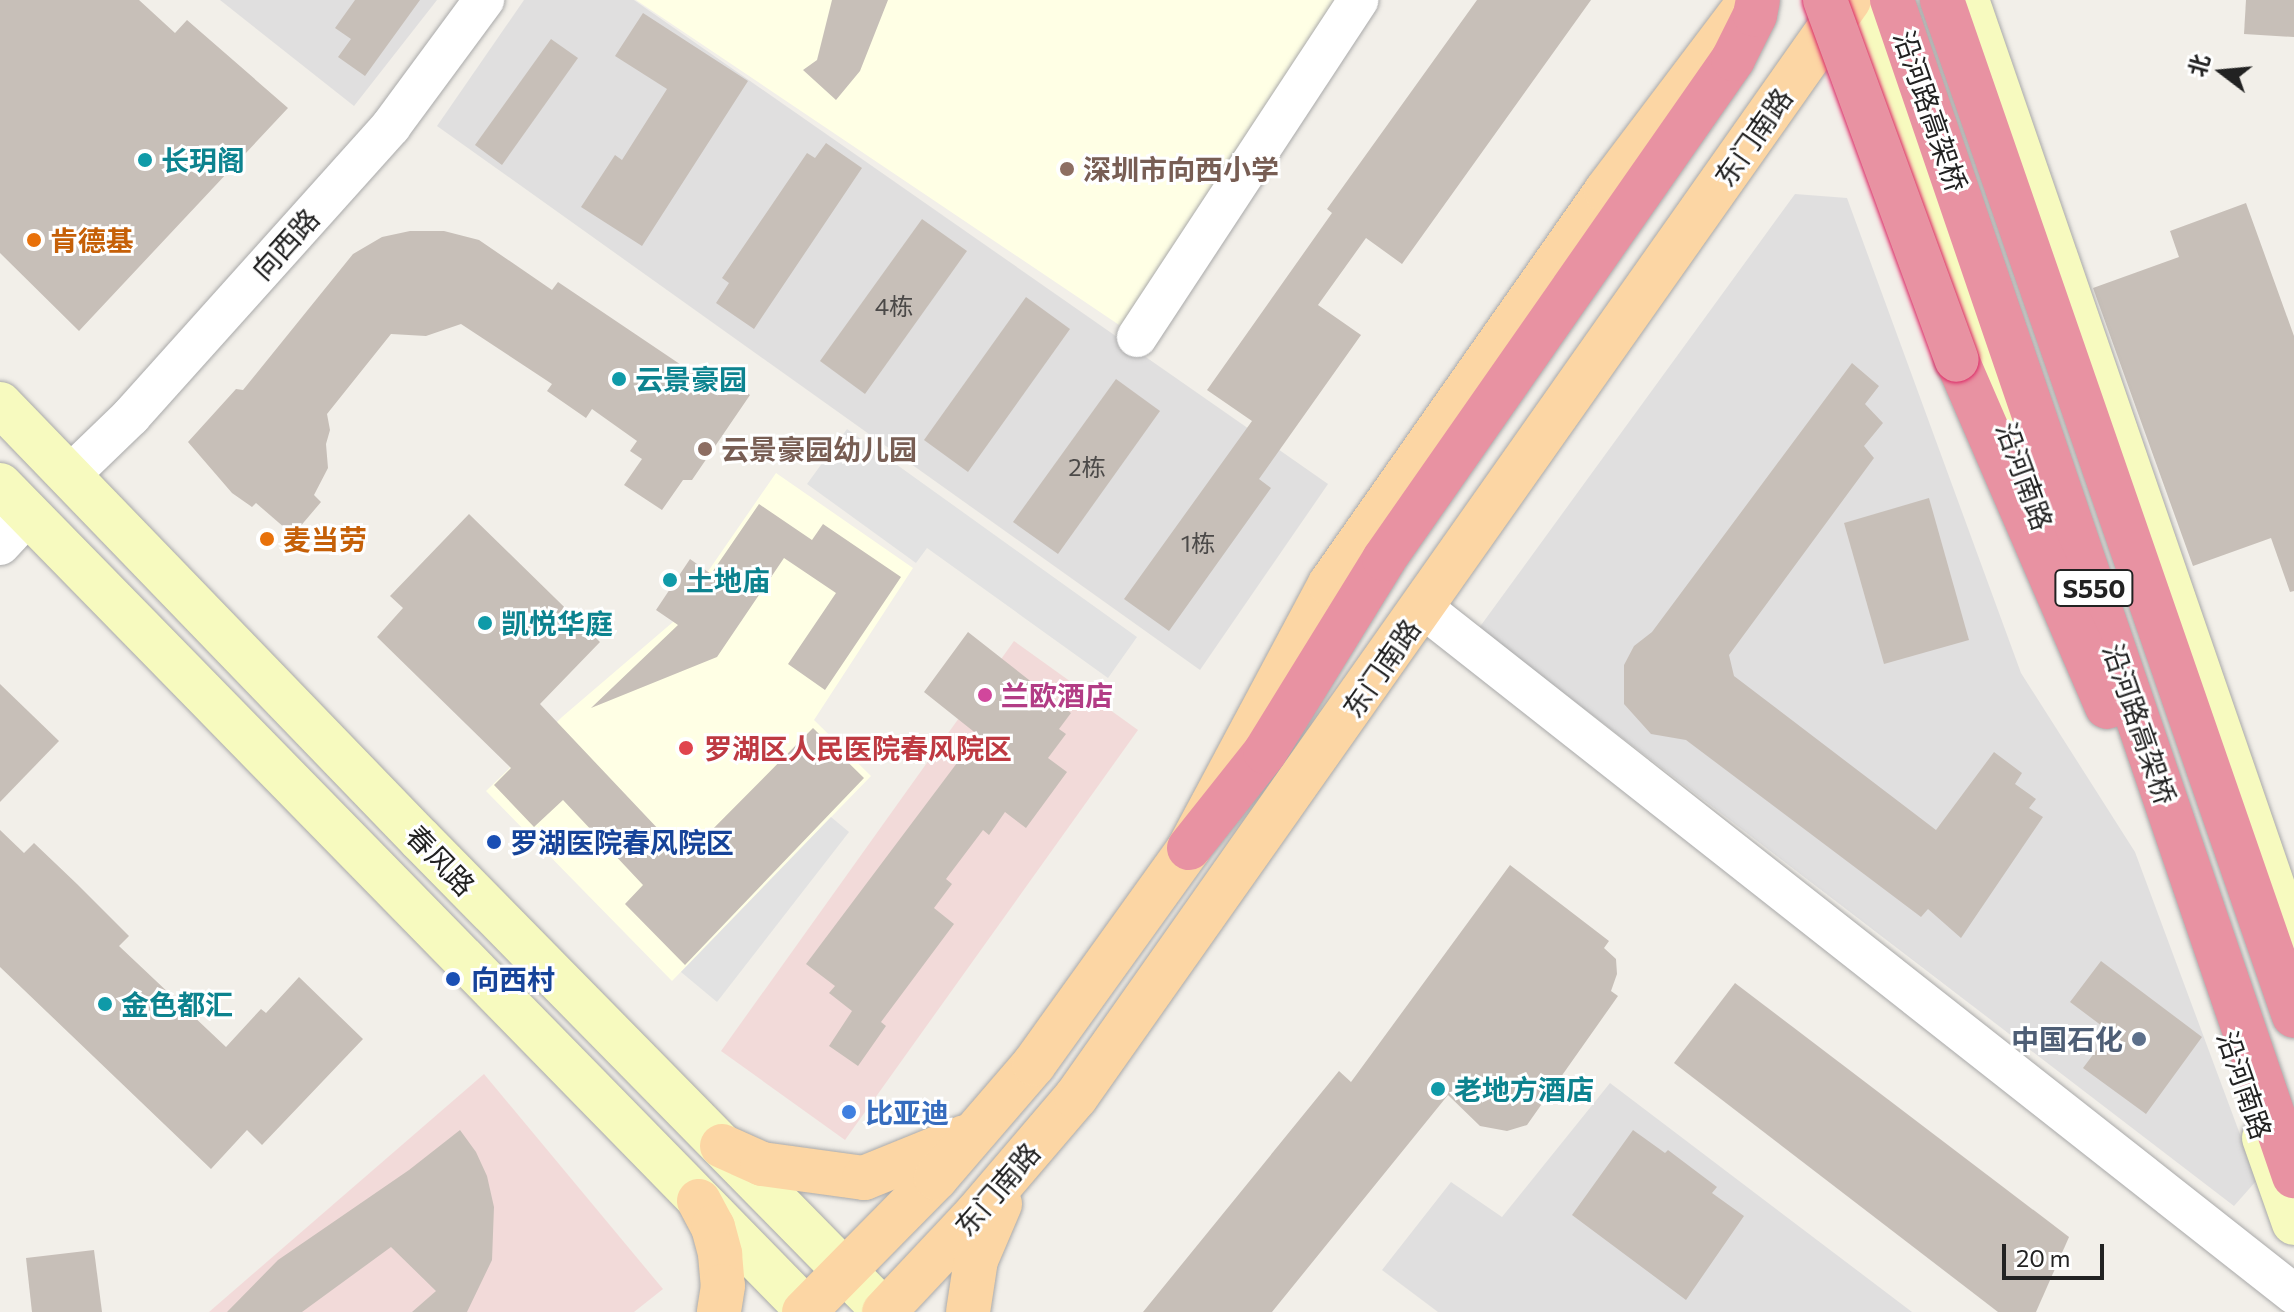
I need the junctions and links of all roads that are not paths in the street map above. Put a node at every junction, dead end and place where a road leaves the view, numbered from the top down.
1 (484, 0) edge
2 (1358, 0) edge
3 (1750, 0) edge
4 (1758, 0) edge
5 (1825, 0) edge
6 (1850, 0) edge
7 (1942, 0) edge
8 (1967, 0) edge
9 (1893, 3) edge
10 (1137, 337) dead end
11 (0, 404) edge
12 (70, 475) junction
13 (10, 514) edge
14 (1423, 608) junction
15 (2132, 766) junction
16 (1189, 848) junction
17 (2294, 947) edge
18 (2294, 1016) edge
19 (975, 1133) junction
20 (722, 1146) junction
21 (1016, 1167) junction
22 (2294, 1176) edge
23 (699, 1201) junction
24 (2294, 1223) edge
25 (846, 1272) junction
26 (2294, 1294) edge
27 (807, 1311) edge
28 (719, 1312) edge
29 (885, 1312) edge
30 (968, 1312) edge

1 - 12 street, 向西路
2 - 10 street
3 - 16 main road, 东门南路
4 - 16 highway
5 - 15 highway, bridge
6 - 14 main road, 东门南路
6 - 15 street, 沿河南路
7 - 18 highway, 沿河路高架桥 / S550
8 - 17 street
9 - 22 highway, 沿河路高架桥 / S550
11 - 12 street, 春风路
12 - 20 street, 春风路
13 - 23 street, 春风路
14 - 21 main road, 东门南路
14 - 26 street
15 - 24 street, 沿河南路
16 - 19 main road, 东门南路
19 - 20 main road
19 - 25 main road, 东门南路
20 - 25 street, 春风路
21 - 29 main road, 东门南路
21 - 30 main road
23 - 27 street, 春风路
23 - 28 main road
25 - 27 main road, 东门南路
25 - 29 street, 春风路

